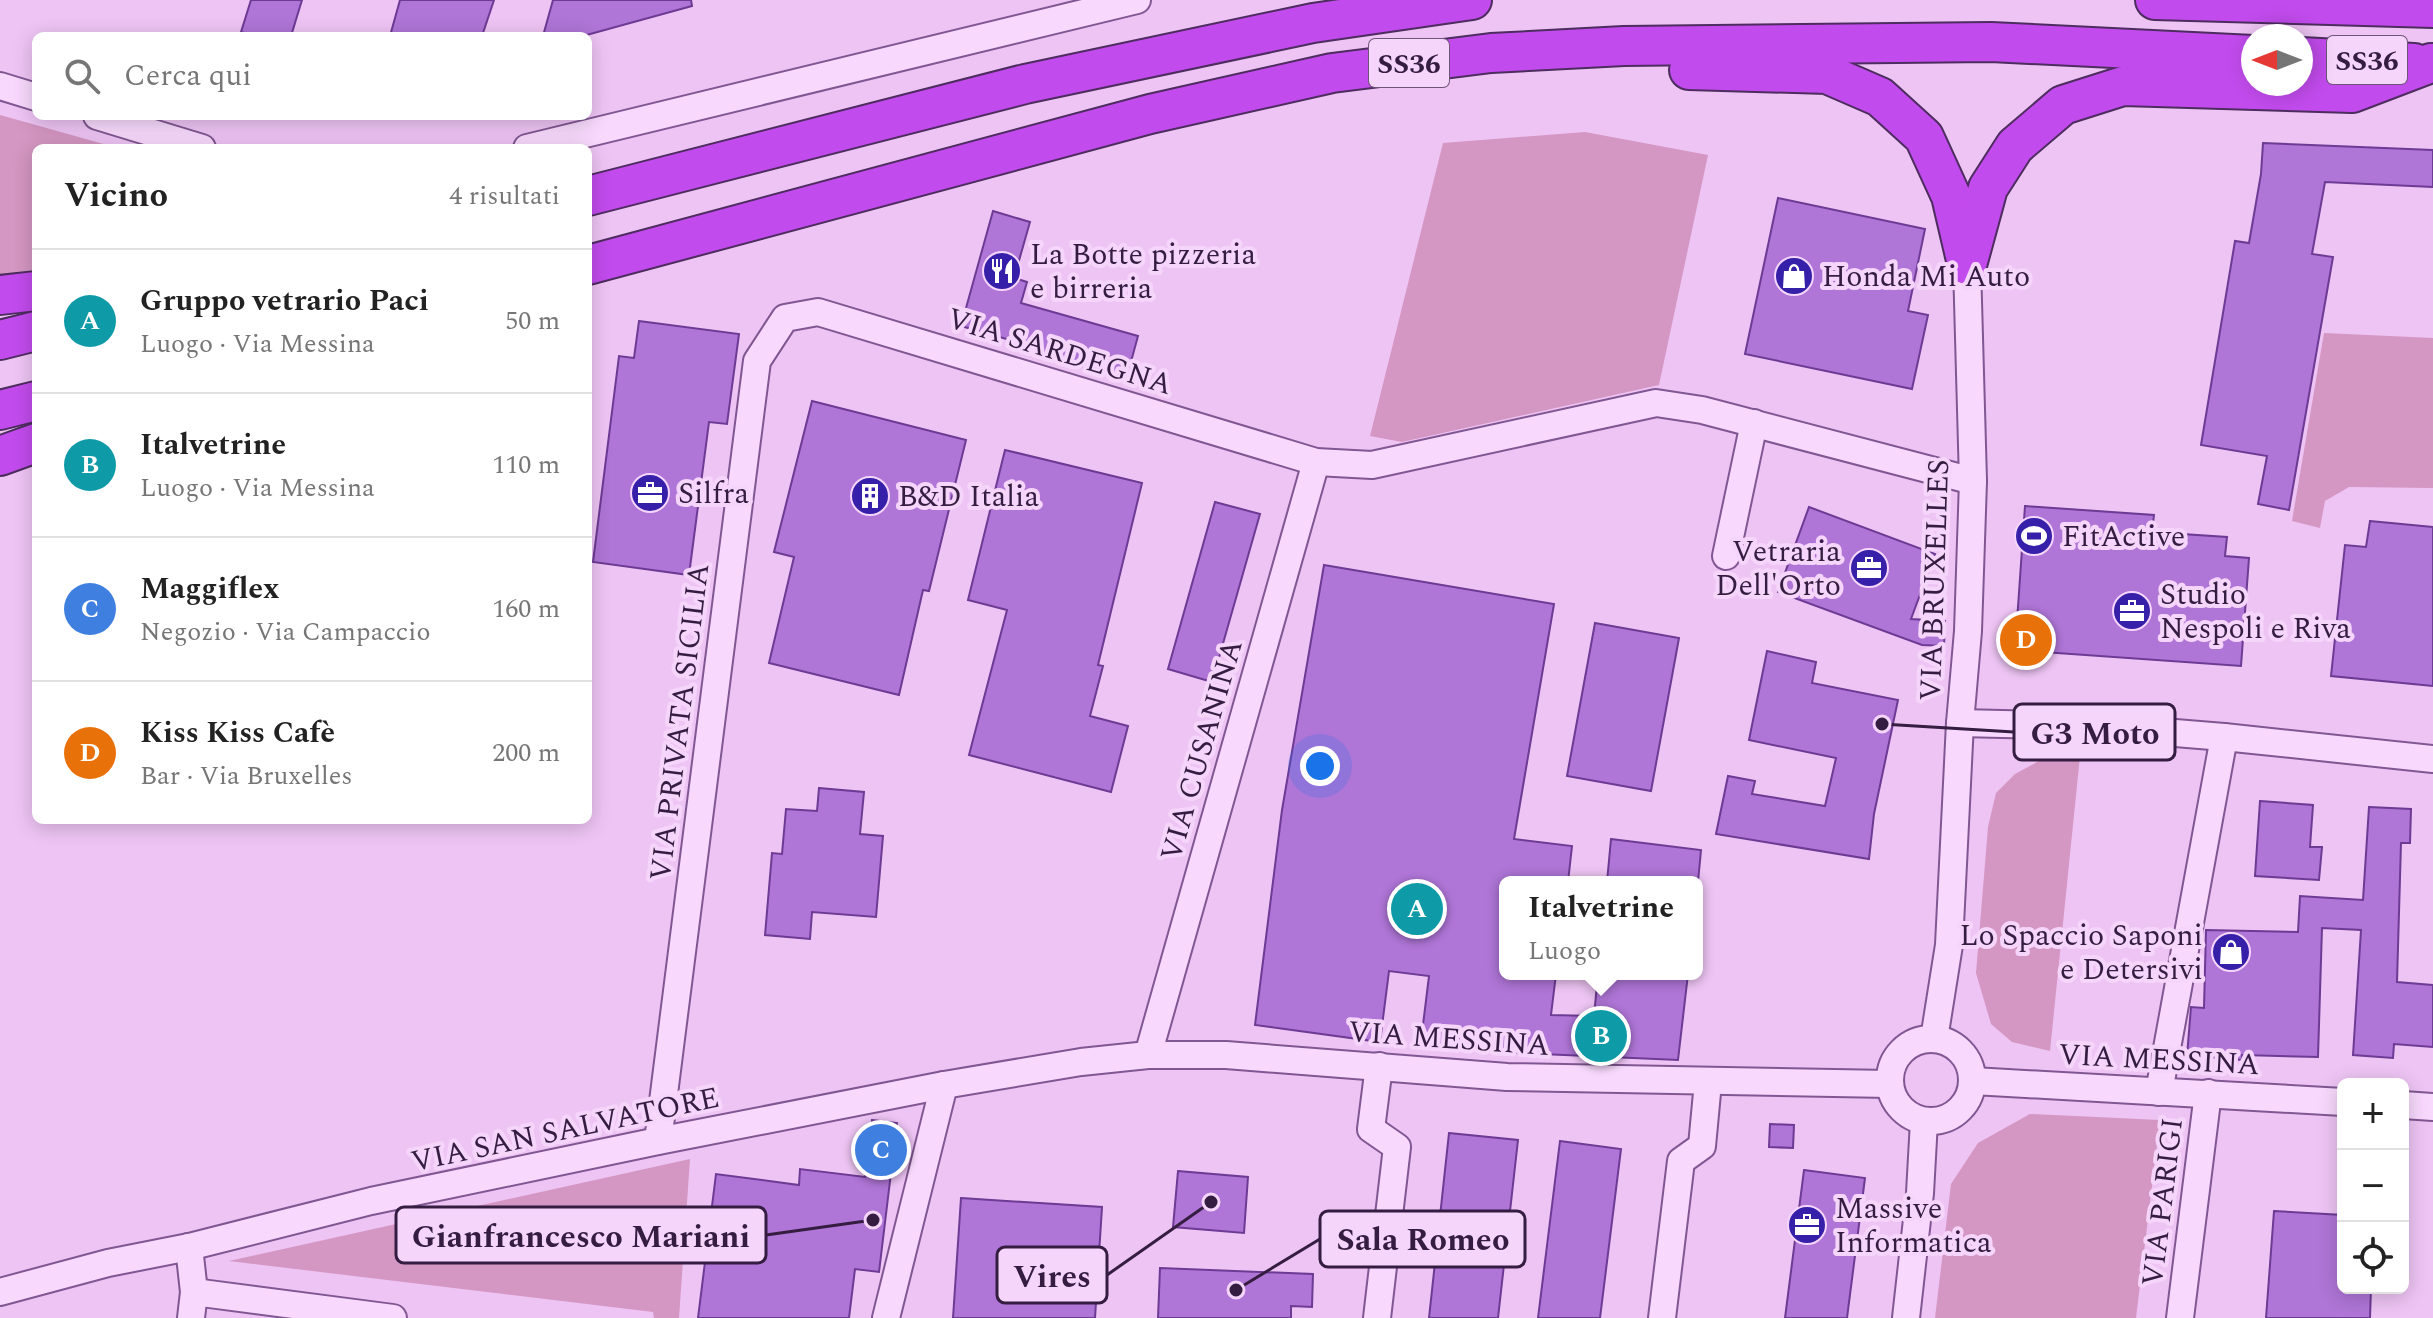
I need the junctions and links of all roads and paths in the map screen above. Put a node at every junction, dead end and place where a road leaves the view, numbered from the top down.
1 (1137, 0) edge
2 (1472, 0) edge
3 (2155, 0) edge
4 (2433, 8) edge
5 (1624, 46) junction
6 (2241, 54) edge
7 (2313, 58) edge
8 (2432, 64) edge
9 (0, 86) edge
10 (32, 96) edge
11 (110, 120) edge
12 (189, 144) edge
13 (543, 144) edge
14 (592, 195) edge
15 (592, 264) edge
16 (1967, 265) junction
17 (32, 291) edge
18 (0, 295) edge
19 (785, 318) joint
20 (32, 332) edge
21 (0, 340) edge
22 (32, 402) edge
23 (0, 410) edge
24 (1754, 423) junction
25 (32, 444) edge
26 (0, 456) edge
27 (1316, 462) junction
28 (1973, 481) junction
29 (1726, 556) dead end
30 (1960, 723) junction
31 (2224, 737) junction
32 (2433, 759) edge
33 (1934, 1039) junction
34 (1148, 1055) junction
35 (1379, 1066) junction
36 (1973, 1081) junction
37 (1708, 1082) junction
38 (1890, 1084) junction
39 (944, 1085) junction
40 (2159, 1092) junction
41 (2208, 1093) junction
42 (2337, 1102) edge
43 (2409, 1105) edge
44 (2433, 1107) edge
45 (1924, 1121) junction
46 (658, 1141) junction
47 (189, 1247) junction
48 (0, 1292) edge
49 (194, 1292) junction
50 (191, 1318) edge
51 (393, 1318) edge
52 (886, 1318) edge
53 (1377, 1318) edge
54 (1662, 1318) edge
55 (1906, 1318) edge
56 (2180, 1318) edge

1 - 13 street
2 - 14 highway, SS36
3 - 4 highway, SS36
5 - 6 highway, SS36
5 - 15 highway, SS36
5 - 16 highway
7 - 8 highway, SS36
8 - 16 highway
9 - 10 street
11 - 12 street
16 - 28 street, VIA BRUXELLES
17 - 18 highway
19 - 27 street, VIA SARDEGNA
19 - 46 street, VIA PRIVATA SICILIA
20 - 21 highway
22 - 23 highway
24 - 27 street, VIA SARDEGNA
24 - 28 street, VIA SARDEGNA
24 - 29 street
25 - 26 highway
27 - 34 street, VIA CUSANINA
28 - 30 street, VIA BRUXELLES
30 - 31 street
30 - 33 street, VIA BRUXELLES
31 - 32 street
31 - 40 street
33 - 36 street
33 - 38 street
34 - 35 street, VIA MESSINA
34 - 39 street, VIA SAN SALVATORE
35 - 37 street, VIA MESSINA
35 - 53 street
36 - 40 street, VIA MESSINA
36 - 45 street
37 - 38 street, VIA MESSINA
37 - 54 street
38 - 45 street
39 - 46 street, VIA SAN SALVATORE
39 - 52 street
40 - 41 street, VIA MESSINA
41 - 42 street, VIA MESSINA
41 - 56 street, VIA PARIGI
43 - 44 street
45 - 55 street
46 - 47 street, VIA SAN SALVATORE
47 - 48 street, VIA SAN SALVATORE
47 - 49 street
49 - 50 street
49 - 51 street

